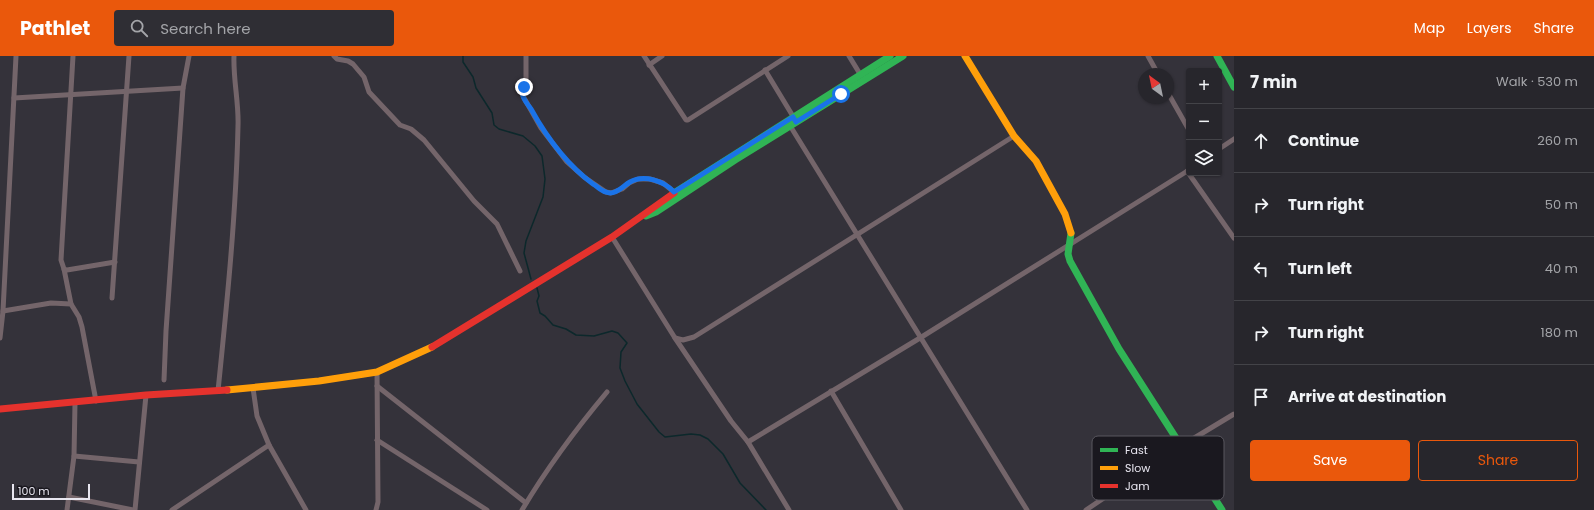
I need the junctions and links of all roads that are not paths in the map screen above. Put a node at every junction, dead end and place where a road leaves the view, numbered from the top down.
1 (16, 56) edge
2 (73, 56) edge
3 (129, 56) edge
4 (189, 56) edge
5 (234, 56) edge
6 (334, 56) edge
7 (526, 56) edge
8 (644, 56) edge
9 (662, 56) edge
10 (788, 56) edge
11 (849, 56) edge
12 (890, 56) edge
13 (903, 56) edge
14 (966, 56) edge
15 (1148, 56) edge
16 (1221, 57) edge
17 (649, 65) junction
18 (1155, 68) edge
19 (765, 70) junction
20 (860, 74) junction
21 (1234, 87) edge
22 (183, 88) junction
23 (126, 90) junction
24 (71, 96) junction
25 (14, 98) junction
26 (1174, 104) edge
27 (791, 121) junction
28 (1186, 125) edge
29 (1014, 136) junction
30 (1234, 138) edge
31 (1222, 147) edge
32 (1186, 172) edge
33 (1191, 176) edge
34 (674, 192) junction
35 (638, 220) junction
36 (857, 235) junction
37 (612, 237) junction
38 (1234, 238) edge
39 (1069, 245) junction
40 (115, 262) junction
41 (64, 269) junction
42 (520, 271) dead end
43 (112, 298) dead end
44 (71, 304) junction
45 (3, 311) junction
46 (0, 338) edge
47 (675, 338) junction
48 (920, 338) junction
49 (377, 372) junction
50 (164, 380) dead end
51 (377, 386) junction
52 (253, 388) junction
53 (218, 391) junction
54 (607, 392) dead end
55 (831, 392) junction
56 (146, 395) junction
57 (96, 401) junction
58 (75, 403) junction
59 (0, 409) edge
60 (1234, 414) edge
61 (1175, 436) edge
62 (1198, 436) edge
63 (377, 440) junction
64 (748, 442) junction
65 (269, 445) junction
66 (74, 456) junction
67 (139, 462) junction
68 (69, 497) junction
69 (1101, 500) edge
70 (1216, 500) edge
71 (526, 503) junction
72 (67, 510) edge
73 (134, 510) edge
74 (172, 510) edge
75 (306, 510) edge
76 (376, 510) edge
77 (487, 510) edge
78 (522, 510) edge
79 (789, 510) edge
80 (901, 510) edge
81 (1027, 510) edge
82 (1086, 510) edge
83 (1222, 510) edge

1 - 25 street
2 - 24 street
3 - 23 street
4 - 22 street
5 - 53 street
6 - 42 street
7 - 34 street
8 - 17 street
9 - 17 street
10 - 19 street
11 - 20 street
12 - 20 main road
13 - 27 main road
14 - 29 main road
15 - 18 street
16 - 21 main road
17 - 19 street
19 - 27 street
20 - 27 main road
22 - 23 street
22 - 50 street
23 - 24 street
23 - 40 street
24 - 25 street
24 - 41 street
25 - 45 street
26 - 28 street
27 - 34 main road
27 - 35 main road
27 - 36 street
29 - 36 street
29 - 39 main road
30 - 31 street
32 - 39 street
33 - 38 street
34 - 35 main road
35 - 37 main road
36 - 47 street
36 - 48 street
37 - 47 street
37 - 49 main road
39 - 48 street
39 - 61 main road
40 - 41 street
40 - 43 street
41 - 44 street
44 - 45 street
44 - 57 street
45 - 46 street
47 - 64 street
48 - 55 street
48 - 81 street
49 - 51 street
49 - 52 main road
51 - 63 street
51 - 71 street
52 - 53 main road
52 - 65 street
53 - 56 main road
54 - 71 street
55 - 64 street
55 - 80 street
56 - 57 main road
56 - 67 street
57 - 58 main road
58 - 59 main road
58 - 66 street
60 - 62 street
63 - 76 street
63 - 77 street
64 - 79 street
65 - 74 street
65 - 75 street
66 - 67 street
66 - 68 street
67 - 73 street
68 - 72 street
68 - 73 street
69 - 82 street
70 - 83 main road
71 - 78 street

